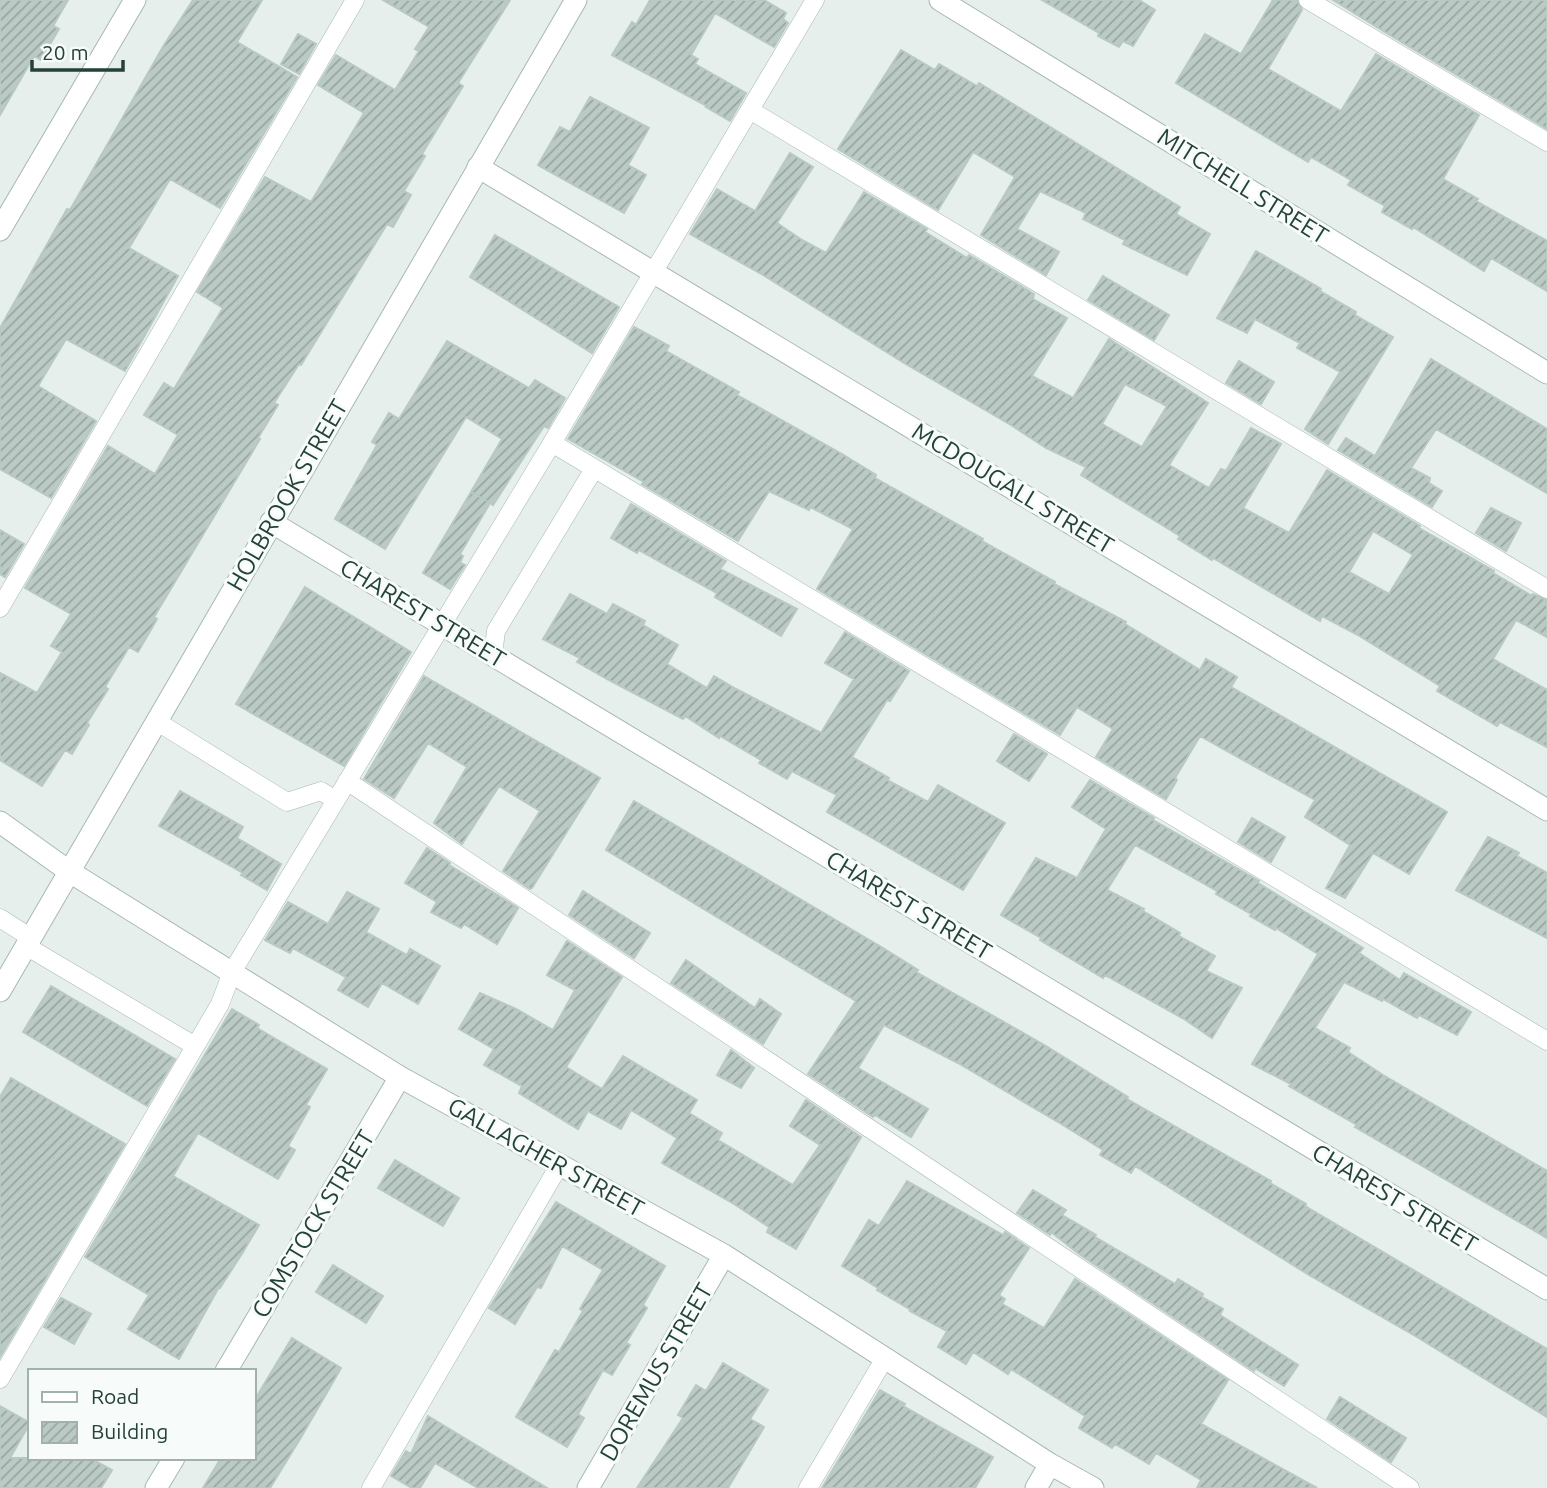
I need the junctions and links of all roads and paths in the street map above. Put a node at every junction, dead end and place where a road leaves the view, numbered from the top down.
1 (135, 0) edge
2 (355, 0) edge
3 (576, 0) edge
4 (815, 0) edge
5 (940, 0) edge
6 (1308, 0) edge
7 (750, 110) junction
8 (1547, 142) edge
9 (478, 167) junction
10 (0, 230) edge
11 (653, 272) junction
12 (1547, 373) edge
13 (552, 443) junction
14 (594, 469) junction
15 (271, 522) junction
16 (1547, 589) edge
17 (0, 608) edge
18 (442, 624) junction
19 (493, 655) junction
20 (156, 721) junction
21 (347, 781) junction
22 (335, 800) junction
23 (1547, 810) edge
24 (2, 827) edge
25 (70, 872) junction
26 (0, 918) edge
27 (29, 942) junction
28 (232, 972) junction
29 (0, 991) edge
30 (1547, 1041) edge
31 (195, 1046) junction
32 (400, 1077) junction
33 (559, 1164) junction
34 (724, 1255) junction
35 (1547, 1289) edge
36 (885, 1358) junction
37 (227, 1369) edge
38 (0, 1379) edge
39 (173, 1460) edge
40 (1050, 1464) junction
41 (156, 1488) edge
42 (371, 1488) edge
43 (588, 1488) edge
44 (808, 1488) edge
45 (1036, 1488) edge
46 (1093, 1488) edge
47 (1410, 1488) edge

1 - 10 street
2 - 17 lane
3 - 9 street, HOLBROOK STREET
4 - 7 lane
5 - 12 street, MITCHELL STREET
6 - 8 lane
7 - 11 lane
7 - 16 lane
9 - 11 street, MCDOUGALL STREET
9 - 15 street, HOLBROOK STREET
11 - 13 lane
11 - 23 street, MCDOUGALL STREET
13 - 14 lane
13 - 18 lane
14 - 19 lane
14 - 30 lane
15 - 18 street, CHAREST STREET
15 - 20 street, HOLBROOK STREET
18 - 19 street, CHAREST STREET
18 - 21 lane
19 - 35 street, CHAREST STREET
20 - 22 lane
20 - 25 street, HOLBROOK STREET
21 - 22 lane
21 - 47 lane
22 - 28 lane
24 - 25 street, GALLAGHER STREET
25 - 27 street, HOLBROOK STREET
25 - 28 street, GALLAGHER STREET
26 - 27 lane
27 - 29 street, HOLBROOK STREET
27 - 31 lane
28 - 31 lane
28 - 32 street, GALLAGHER STREET
31 - 38 lane
32 - 33 street, GALLAGHER STREET
32 - 37 street, COMSTOCK STREET
33 - 34 street, GALLAGHER STREET
33 - 42 lane
34 - 36 street, GALLAGHER STREET
34 - 43 street, DOREMUS STREET
36 - 40 street, GALLAGHER STREET
36 - 44 lane
39 - 41 street
40 - 45 street
40 - 46 street, GALLAGHER STREET

